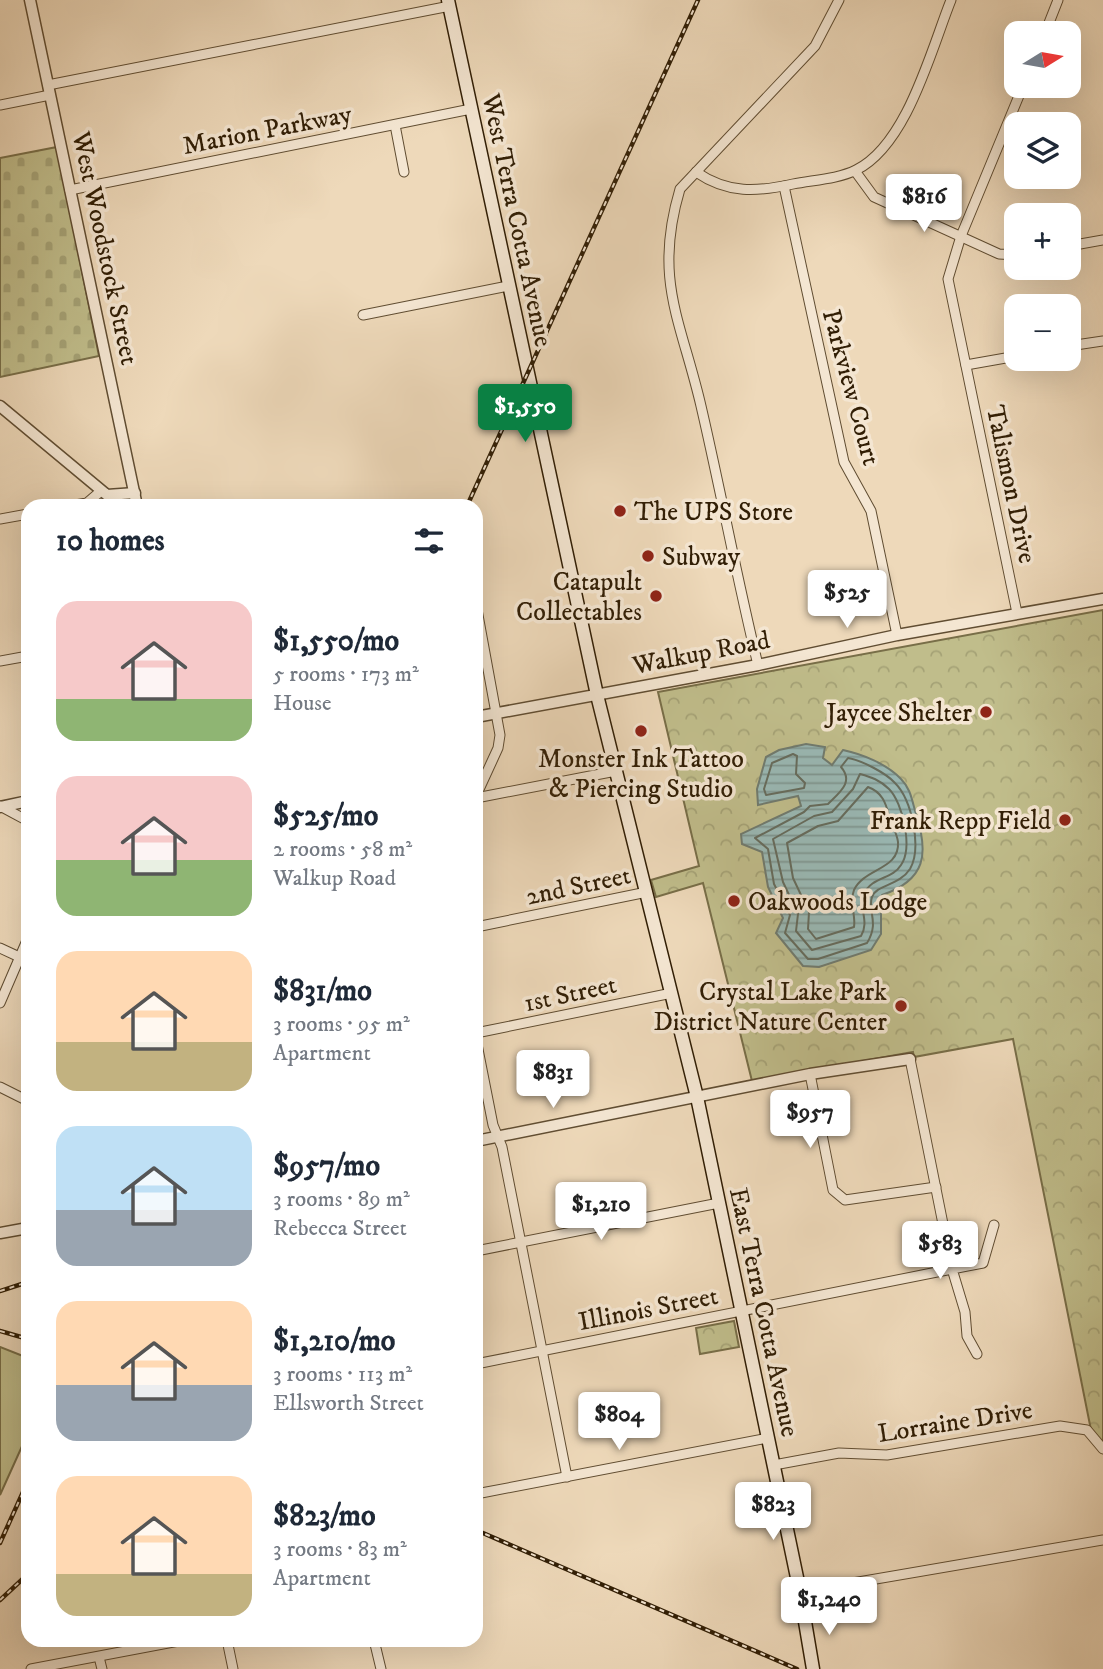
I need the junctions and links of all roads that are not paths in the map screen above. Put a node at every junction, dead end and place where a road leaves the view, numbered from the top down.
1 (30, 0) edge
2 (839, 0) edge
3 (951, 0) edge
4 (1058, 0) edge
5 (449, 3) edge
6 (1050, 21) edge
7 (49, 90) junction
8 (1018, 98) edge
9 (0, 105) edge
10 (471, 109) junction
11 (395, 125) junction
12 (855, 171) junction
13 (404, 172) dead end
14 (696, 172) junction
15 (784, 186) junction
16 (70, 190) junction
17 (961, 236) junction
18 (1103, 240) edge
19 (1081, 244) edge
20 (1004, 254) edge
21 (508, 286) junction
22 (363, 315) dead end
23 (1103, 341) edge
24 (1081, 344) edge
25 (1004, 358) edge
26 (966, 365) junction
27 (0, 407) edge
28 (101, 491) junction
29 (135, 493) junction
30 (92, 499) edge
31 (136, 499) edge
32 (21, 514) edge
33 (0, 519) edge
34 (1103, 599) edge
35 (1017, 613) junction
36 (897, 635) junction
37 (483, 639) edge
38 (21, 657) edge
39 (0, 661) edge
40 (758, 665) junction
41 (597, 695) junction
42 (498, 713) junction
43 (483, 716) edge
44 (617, 771) junction
45 (483, 781) edge
46 (483, 796) edge
47 (21, 802) edge
48 (0, 807) edge
49 (21, 818) edge
50 (647, 892) junction
51 (483, 926) edge
52 (0, 948) edge
53 (21, 958) edge
54 (21, 964) edge
55 (673, 993) junction
56 (0, 1003) edge
57 (483, 1032) edge
58 (910, 1059) joint
59 (483, 1072) edge
60 (810, 1074) junction
61 (0, 1087) edge
62 (697, 1097) junction
63 (21, 1098) edge
64 (497, 1137) junction
65 (483, 1140) edge
66 (936, 1187) junction
67 (719, 1203) junction
68 (994, 1225) dead end
69 (21, 1229) edge
70 (0, 1233) edge
71 (520, 1243) junction
72 (483, 1250) edge
73 (952, 1269) junction
74 (742, 1311) junction
75 (541, 1351) junction
76 (977, 1354) dead end
77 (483, 1362) edge
78 (768, 1438) junction
79 (1103, 1449) edge
80 (774, 1465) junction
81 (567, 1477) junction
82 (483, 1493) edge
83 (1103, 1539) edge
84 (800, 1592) junction
85 (804, 1614) junction
86 (138, 1647) edge
87 (229, 1647) edge
88 (376, 1647) edge
89 (99, 1657) junction
90 (30, 1669) edge
91 (102, 1669) edge
92 (233, 1669) edge
93 (381, 1669) edge
94 (813, 1669) edge
95 (819, 1669) edge

1 - 7 street, West Woodstock Street
2 - 14 street
3 - 12 street
4 - 6 street
5 - 7 street
5 - 10 main road, West Terra Cotta Avenue
7 - 9 street
7 - 16 street, West Woodstock Street
8 - 17 street, Talismon Drive
10 - 11 street, Marion Parkway
10 - 21 main road, West Terra Cotta Avenue
11 - 13 street
11 - 16 street, Marion Parkway
12 - 15 street
12 - 17 street
14 - 15 street
14 - 40 street
15 - 36 street, Parkview Court
16 - 29 street, West Woodstock Street
17 - 20 street
17 - 26 street, Talismon Drive
18 - 19 street
21 - 22 street
21 - 41 main road, West Terra Cotta Avenue
23 - 24 street
25 - 26 street
26 - 35 street, Talismon Drive
27 - 28 street
28 - 29 street
28 - 30 street
29 - 31 street, West Woodstock Street
32 - 33 street
34 - 35 street, Walkup Road
35 - 36 street, Walkup Road
36 - 40 street, Walkup Road
37 - 42 street
38 - 39 street
40 - 41 street, Walkup Road
41 - 42 street, Walkup Road
41 - 44 main road, East Terra Cotta Avenue
42 - 43 street, Walkup Road
42 - 45 street
44 - 46 street
44 - 50 main road, East Terra Cotta Avenue
47 - 48 street
48 - 49 street
50 - 51 street, 2nd Street
50 - 55 main road, East Terra Cotta Avenue
52 - 53 street
54 - 56 street
55 - 57 street, 1st Street
55 - 62 main road, East Terra Cotta Avenue
58 - 60 street
58 - 66 street
59 - 64 street
60 - 62 street
60 - 66 street
61 - 63 street
62 - 64 street
62 - 67 main road, East Terra Cotta Avenue
64 - 65 street
64 - 71 street
66 - 73 street
67 - 71 street
67 - 74 main road, East Terra Cotta Avenue
68 - 73 street, Illinois Street
69 - 70 street
71 - 72 street
71 - 75 street
73 - 74 street, Illinois Street
73 - 76 street
74 - 75 street, Illinois Street
74 - 78 main road, East Terra Cotta Avenue
75 - 77 street, Illinois Street
75 - 81 street
78 - 80 main road, East Terra Cotta Avenue
78 - 81 street
79 - 80 street, Lorraine Drive
80 - 84 main road, East Terra Cotta Avenue
81 - 82 street
83 - 84 street
84 - 85 main road, East Terra Cotta Avenue
85 - 94 main road, East Terra Cotta Avenue
85 - 95 main road, East Terra Cotta Avenue
86 - 89 street
87 - 92 street
88 - 93 street
89 - 90 street
89 - 91 street

